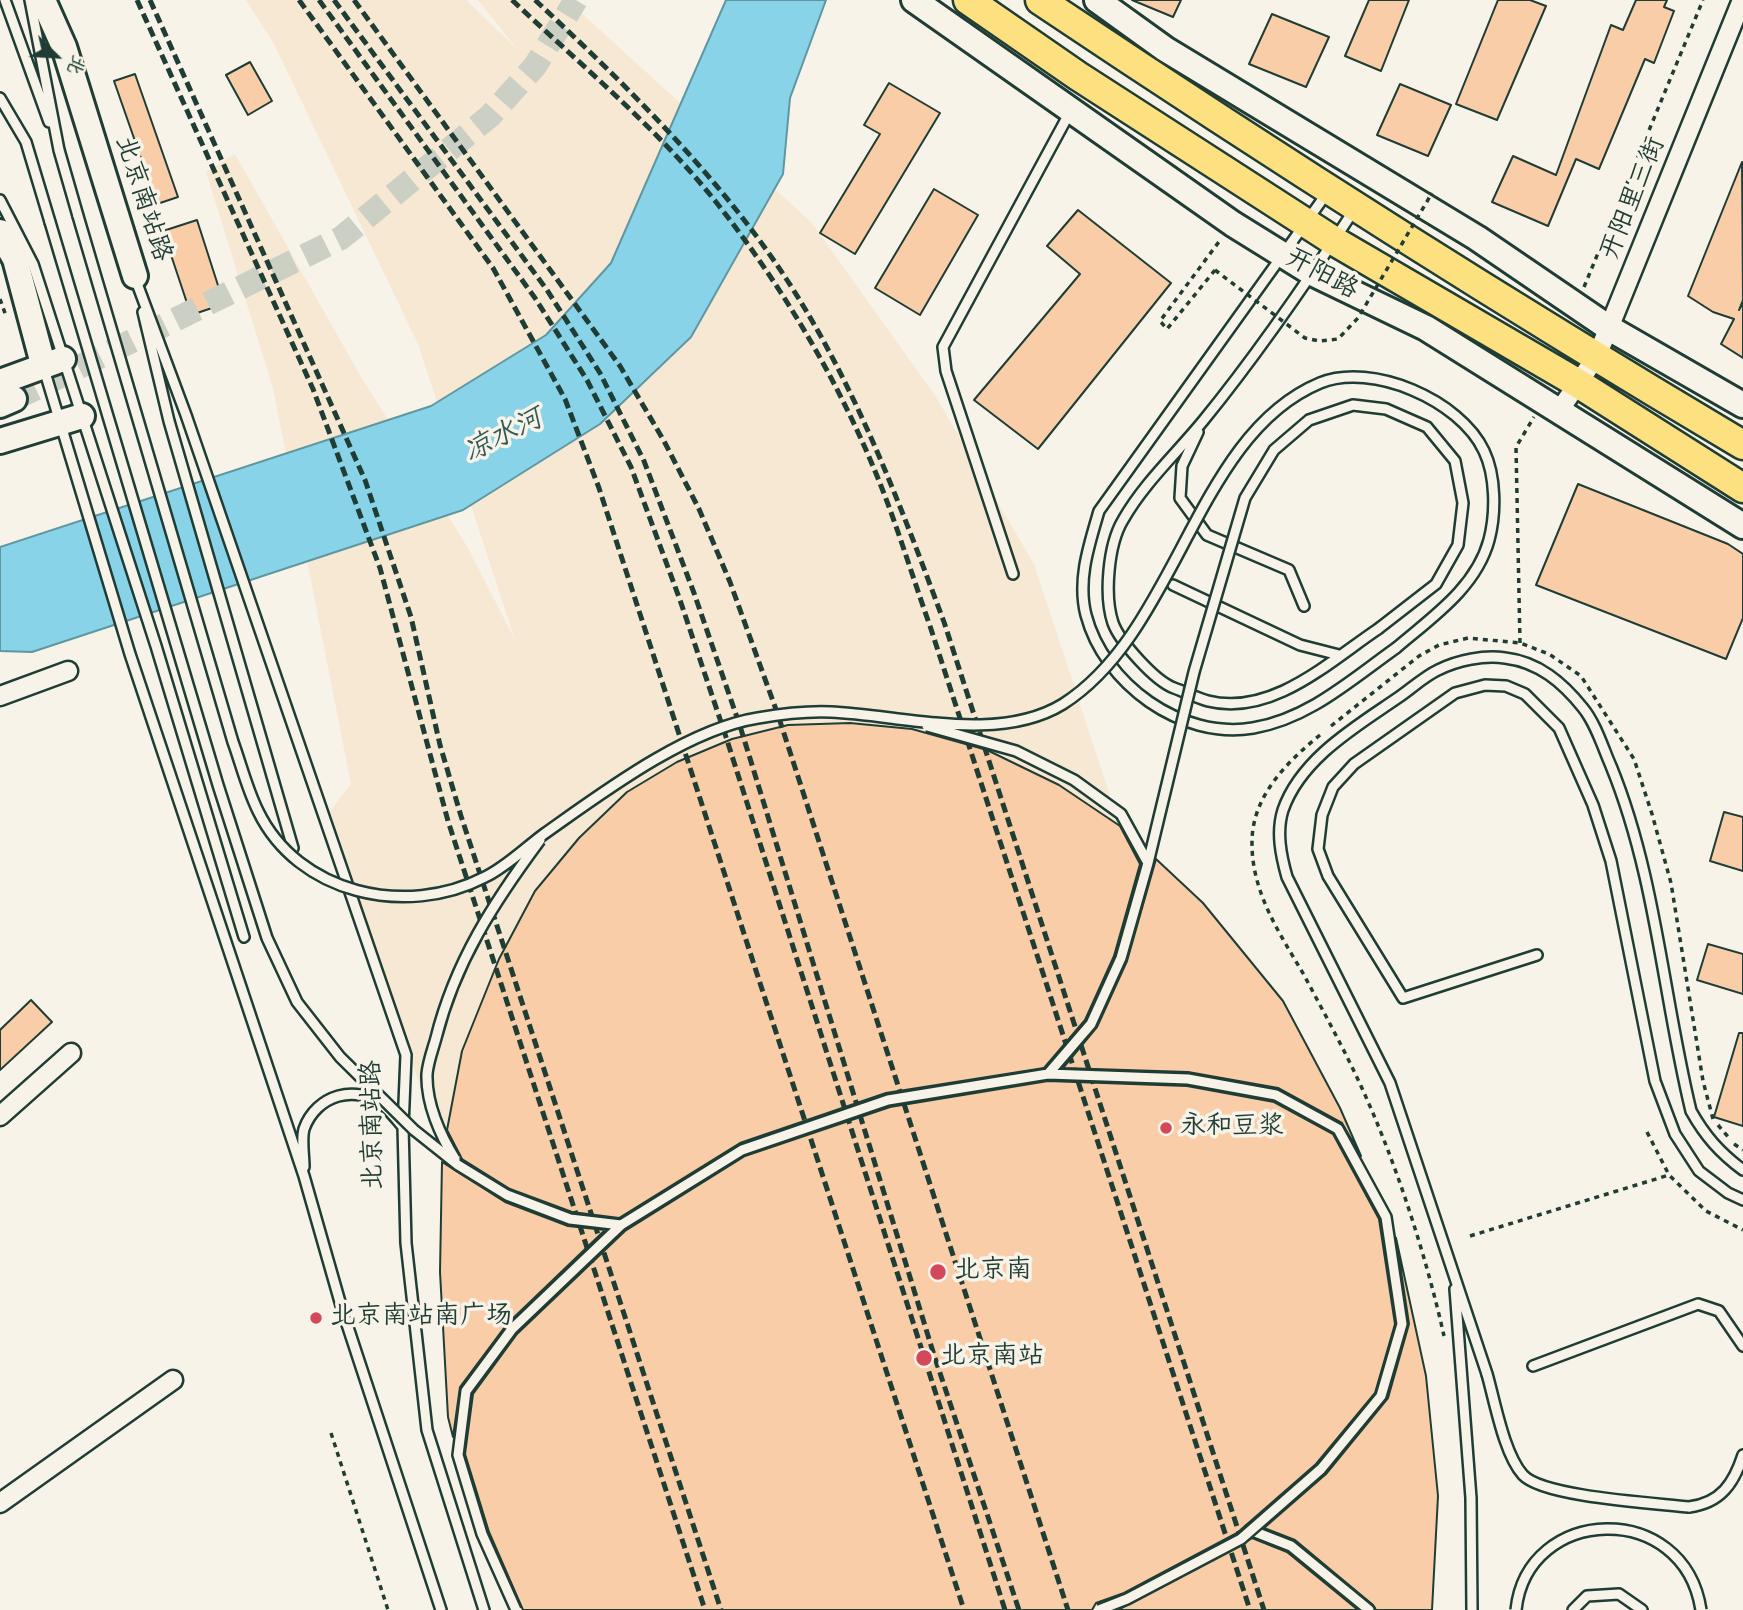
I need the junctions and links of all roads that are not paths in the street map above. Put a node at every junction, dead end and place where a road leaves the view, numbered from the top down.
1 (5, 0) edge
2 (30, 0) edge
3 (43, 0) edge
4 (914, 0) edge
5 (968, 0) edge
6 (1040, 0) edge
7 (1097, 0) edge
8 (1742, 0) edge
9 (0, 98) edge
10 (1071, 110) junction
11 (59, 150) junction
12 (1328, 191) junction
13 (0, 200) edge
14 (1355, 208) junction
15 (1306, 222) junction
16 (0, 232) edge
17 (1334, 241) junction
18 (1282, 255) junction
19 (1312, 274) junction
20 (135, 276) junction
21 (1609, 328) junction
22 (1596, 358) junction
23 (53, 361) junction
24 (1579, 384) junction
25 (5, 395) edge
26 (1743, 405) edge
27 (1548, 411) junction
28 (71, 420) junction
29 (1203, 420) junction
30 (0, 442) edge
31 (1743, 445) edge
32 (1743, 488) edge
33 (1743, 526) edge
34 (1013, 574) dead end
35 (1173, 585) dead end
36 (1304, 606) dead end
37 (1339, 655) junction
38 (68, 671) dead end
39 (0, 696) edge
40 (901, 719) junction
41 (545, 833) junction
42 (293, 848) dead end
43 (1148, 863) junction
44 (244, 937) dead end
45 (1537, 955) dead end
46 (71, 1053) dead end
47 (1048, 1074) junction
48 (0, 1116) edge
49 (403, 1127) junction
50 (458, 1165) junction
51 (1743, 1170) edge
52 (304, 1176) junction
53 (1743, 1200) edge
54 (621, 1225) junction
55 (1454, 1273) junction
56 (1743, 1346) edge
57 (1533, 1366) dead end
58 (173, 1380) dead end
59 (1743, 1455) edge
60 (0, 1503) edge
61 (1250, 1530) junction
62 (441, 1610) edge
63 (484, 1610) edge
64 (516, 1610) edge
65 (1099, 1610) edge
66 (1369, 1610) edge
67 (1472, 1610) edge
68 (1516, 1610) edge
69 (1573, 1610) edge
70 (1642, 1610) edge
71 (1701, 1610) edge

1 - 11 lane
2 - 11 lane
3 - 20 street, 北京南站路
4 - 10 street, 开阳路
5 - 15 main road, 开阳路
6 - 12 main road
7 - 21 street
8 - 21 street, 开阳里三街
9 - 50 lane, bridge
10 - 18 street, 开阳路
10 - 34 lane
11 - 41 lane, bridge
12 - 14 main road
12 - 15 lane
13 - 23 lane
14 - 17 lane
14 - 22 main road
15 - 17 main road, 开阳路
15 - 18 lane
16 - 23 street
17 - 19 lane
17 - 24 main road, 开阳路
18 - 19 street, 开阳路
18 - 40 lane, bridge
19 - 27 street, 开阳路
19 - 29 lane
20 - 42 lane
20 - 49 lane, 北京南站路
21 - 22 street, 开阳里三街
21 - 26 street
22 - 24 street, 开阳里三街
22 - 31 main road
23 - 25 street
23 - 28 lane
23 - 28 lane
24 - 27 street, 开阳里三街
24 - 32 main road, 开阳路
27 - 33 street, 开阳路
28 - 30 street
28 - 44 lane
28 - 52 lane
29 - 36 lane
29 - 37 lane
35 - 37 lane
37 - 43 lane, bridge
38 - 39 street
40 - 41 lane, bridge
40 - 43 lane, bridge
41 - 50 lane, bridge
43 - 47 lane, bridge
45 - 53 lane
46 - 48 street
47 - 54 lane, bridge
47 - 61 lane, bridge
49 - 52 lane
49 - 63 lane, 北京南站路
50 - 54 lane, bridge
51 - 55 lane
52 - 62 lane
54 - 64 lane, bridge
55 - 59 lane, bridge
55 - 67 lane
56 - 57 lane
58 - 60 street
61 - 65 lane, bridge
61 - 66 lane
68 - 71 lane, bridge
69 - 70 lane

